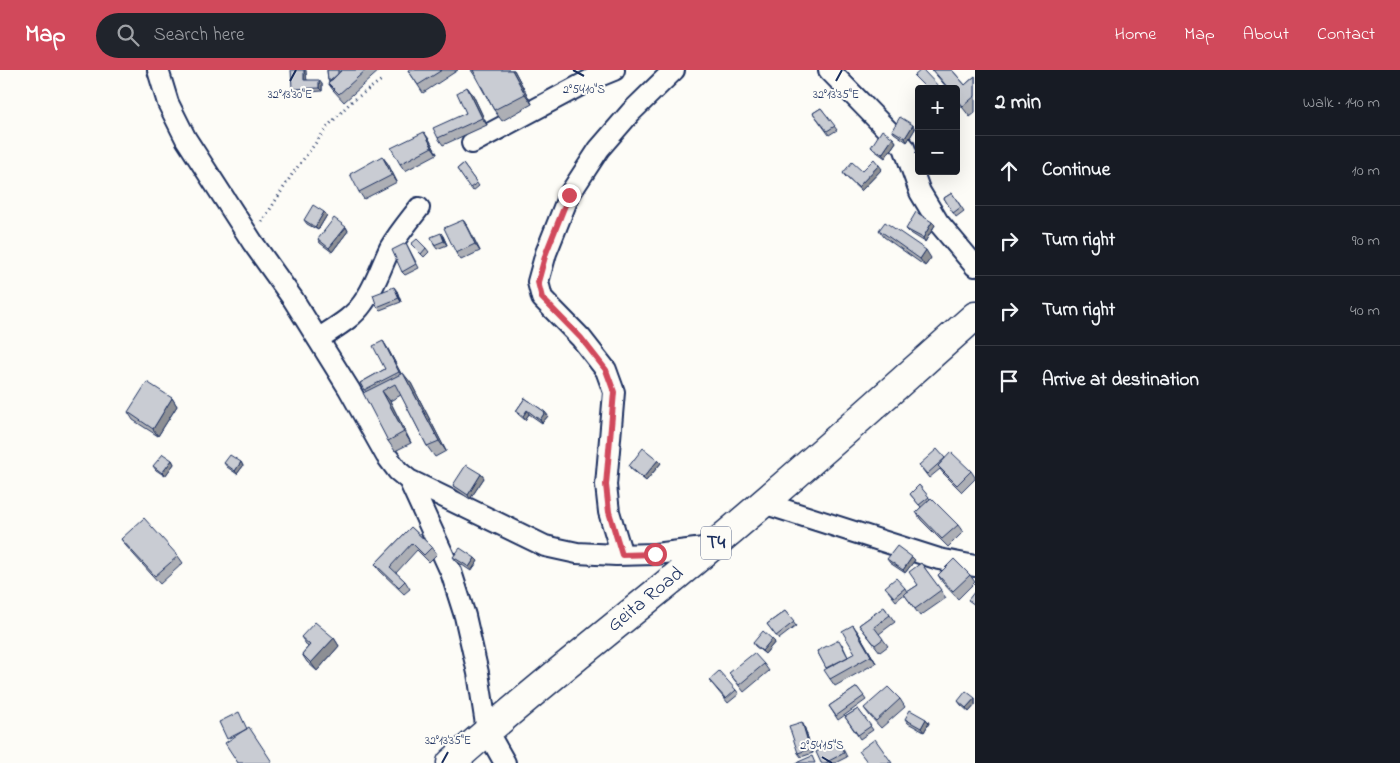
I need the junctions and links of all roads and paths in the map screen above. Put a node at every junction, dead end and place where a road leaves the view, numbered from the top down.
1 (158, 70) edge
2 (614, 70) edge
3 (674, 70) edge
4 (830, 70) edge
5 (383, 78) dead end
6 (472, 143) dead end
7 (419, 208) dead end
8 (251, 240) junction
9 (975, 266) edge
10 (975, 316) edge
11 (318, 339) junction
12 (409, 480) junction
13 (763, 503) junction
14 (712, 547) junction
15 (622, 555) junction
16 (975, 566) edge
17 (487, 731) junction
18 (451, 763) edge
19 (505, 763) edge

1 - 8 street
2 - 6 street
3 - 15 street
4 - 9 street
5 - 8 path
7 - 11 street
8 - 11 street
10 - 13 highway, Geita Road / T4
11 - 12 street
12 - 15 street
12 - 17 street
13 - 14 highway, Geita Road / T4
13 - 16 street
14 - 15 street
14 - 17 highway, Geita Road / T4
17 - 18 highway, Geita Road / T4
17 - 19 street

